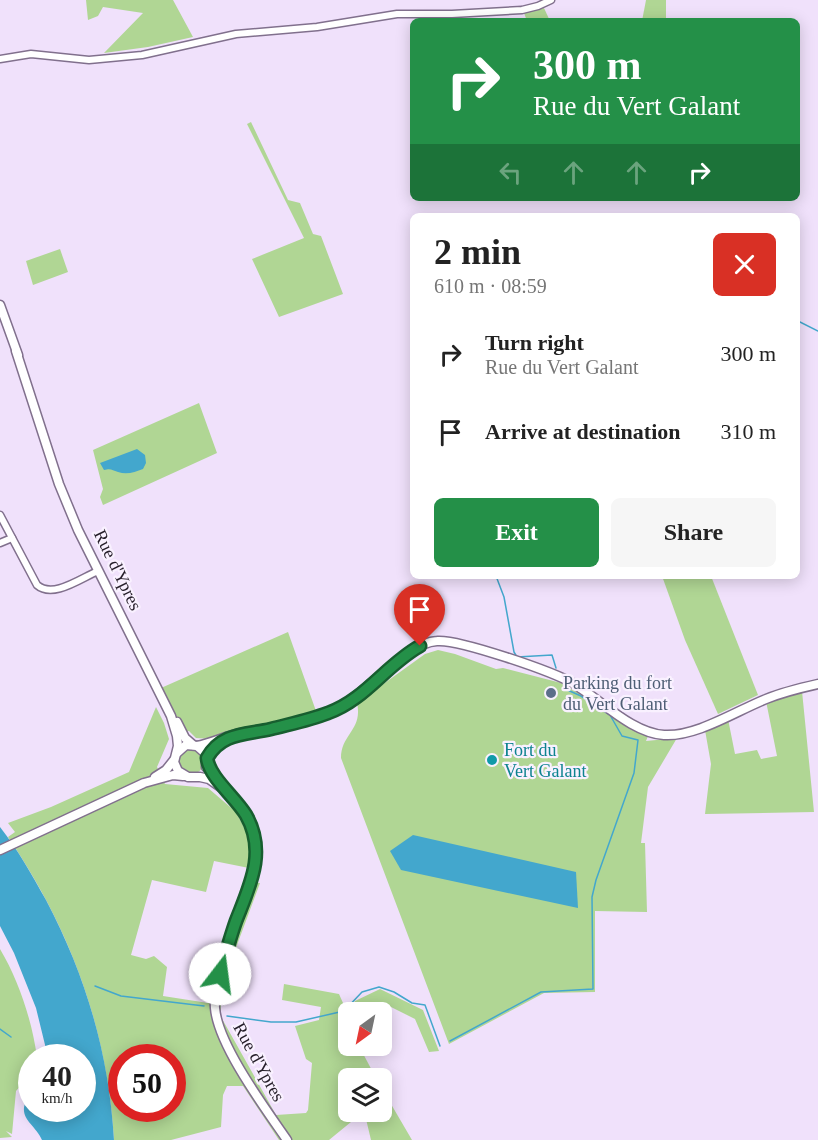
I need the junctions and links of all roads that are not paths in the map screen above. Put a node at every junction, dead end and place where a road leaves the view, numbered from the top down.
1 (551, 0) edge
2 (0, 59) edge
3 (0, 305) edge
4 (0, 515) edge
5 (74, 519) junction
6 (12, 538) junction
7 (0, 543) edge
8 (98, 571) junction
9 (131, 636) junction
10 (818, 684) edge
11 (164, 702) junction
12 (232, 736) junction
13 (195, 745) junction
14 (175, 757) junction
15 (208, 760) junction
16 (183, 776) junction
17 (195, 777) junction
18 (144, 783) junction
19 (229, 793) junction
20 (0, 850) edge
21 (287, 1140) edge

1 - 2 street
3 - 5 main road, Rue d'Ypres
4 - 6 street
5 - 8 main road, Rue d'Ypres
5 - 9 main road, Rue d'Ypres
6 - 7 street
6 - 8 street
8 - 9 main road, Rue d'Ypres
9 - 11 main road, Rue d'Ypres
10 - 12 main road
11 - 13 main road, Rue d'Ypres
11 - 14 main road, Rue d'Ypres
12 - 13 main road
12 - 15 main road
13 - 14 main road
13 - 15 main road
14 - 16 main road
14 - 18 main road
15 - 17 main road
15 - 19 main road, Rue d'Ypres
16 - 17 main road
16 - 18 main road
17 - 19 main road, Rue d'Ypres
18 - 20 main road
19 - 21 main road, Rue d'Ypres

